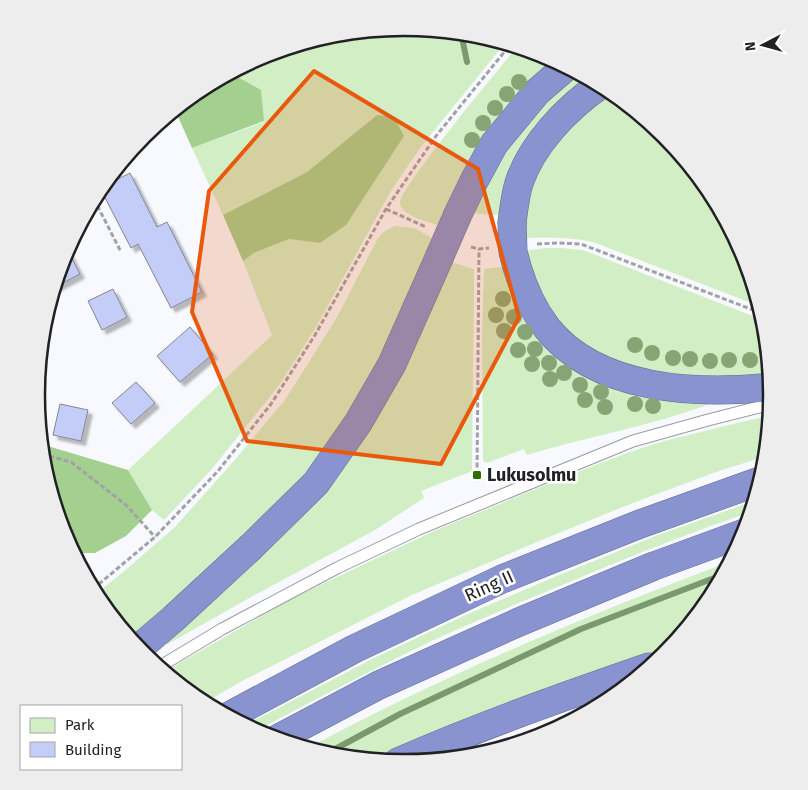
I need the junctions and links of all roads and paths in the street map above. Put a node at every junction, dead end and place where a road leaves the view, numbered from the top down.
1 (505, 51) edge
2 (560, 72) edge
3 (593, 90) edge
4 (98, 208) edge
5 (386, 209) junction
6 (434, 231) dead end
7 (530, 244) dead end
8 (470, 247) dead end
9 (496, 248) dead end
10 (479, 249) junction
11 (121, 252) dead end
12 (753, 310) edge
13 (763, 388) edge
14 (763, 406) edge
15 (50, 456) edge
16 (477, 475) dead end
17 (752, 484) edge
18 (155, 537) junction
19 (733, 537) edge
20 (99, 584) edge
21 (145, 643) edge
22 (165, 663) edge
23 (630, 673) edge
24 (236, 712) edge
25 (286, 734) edge
26 (417, 753) edge

1 - 5 path
2 - 21 highway, bridge
3 - 13 highway, bridge
4 - 11 path
5 - 6 path
5 - 18 path
7 - 12 path
8 - 10 path
9 - 10 path
10 - 16 path
14 - 22 lane
15 - 18 path
17 - 24 highway, Ring II
18 - 20 path
19 - 25 highway
23 - 26 highway

